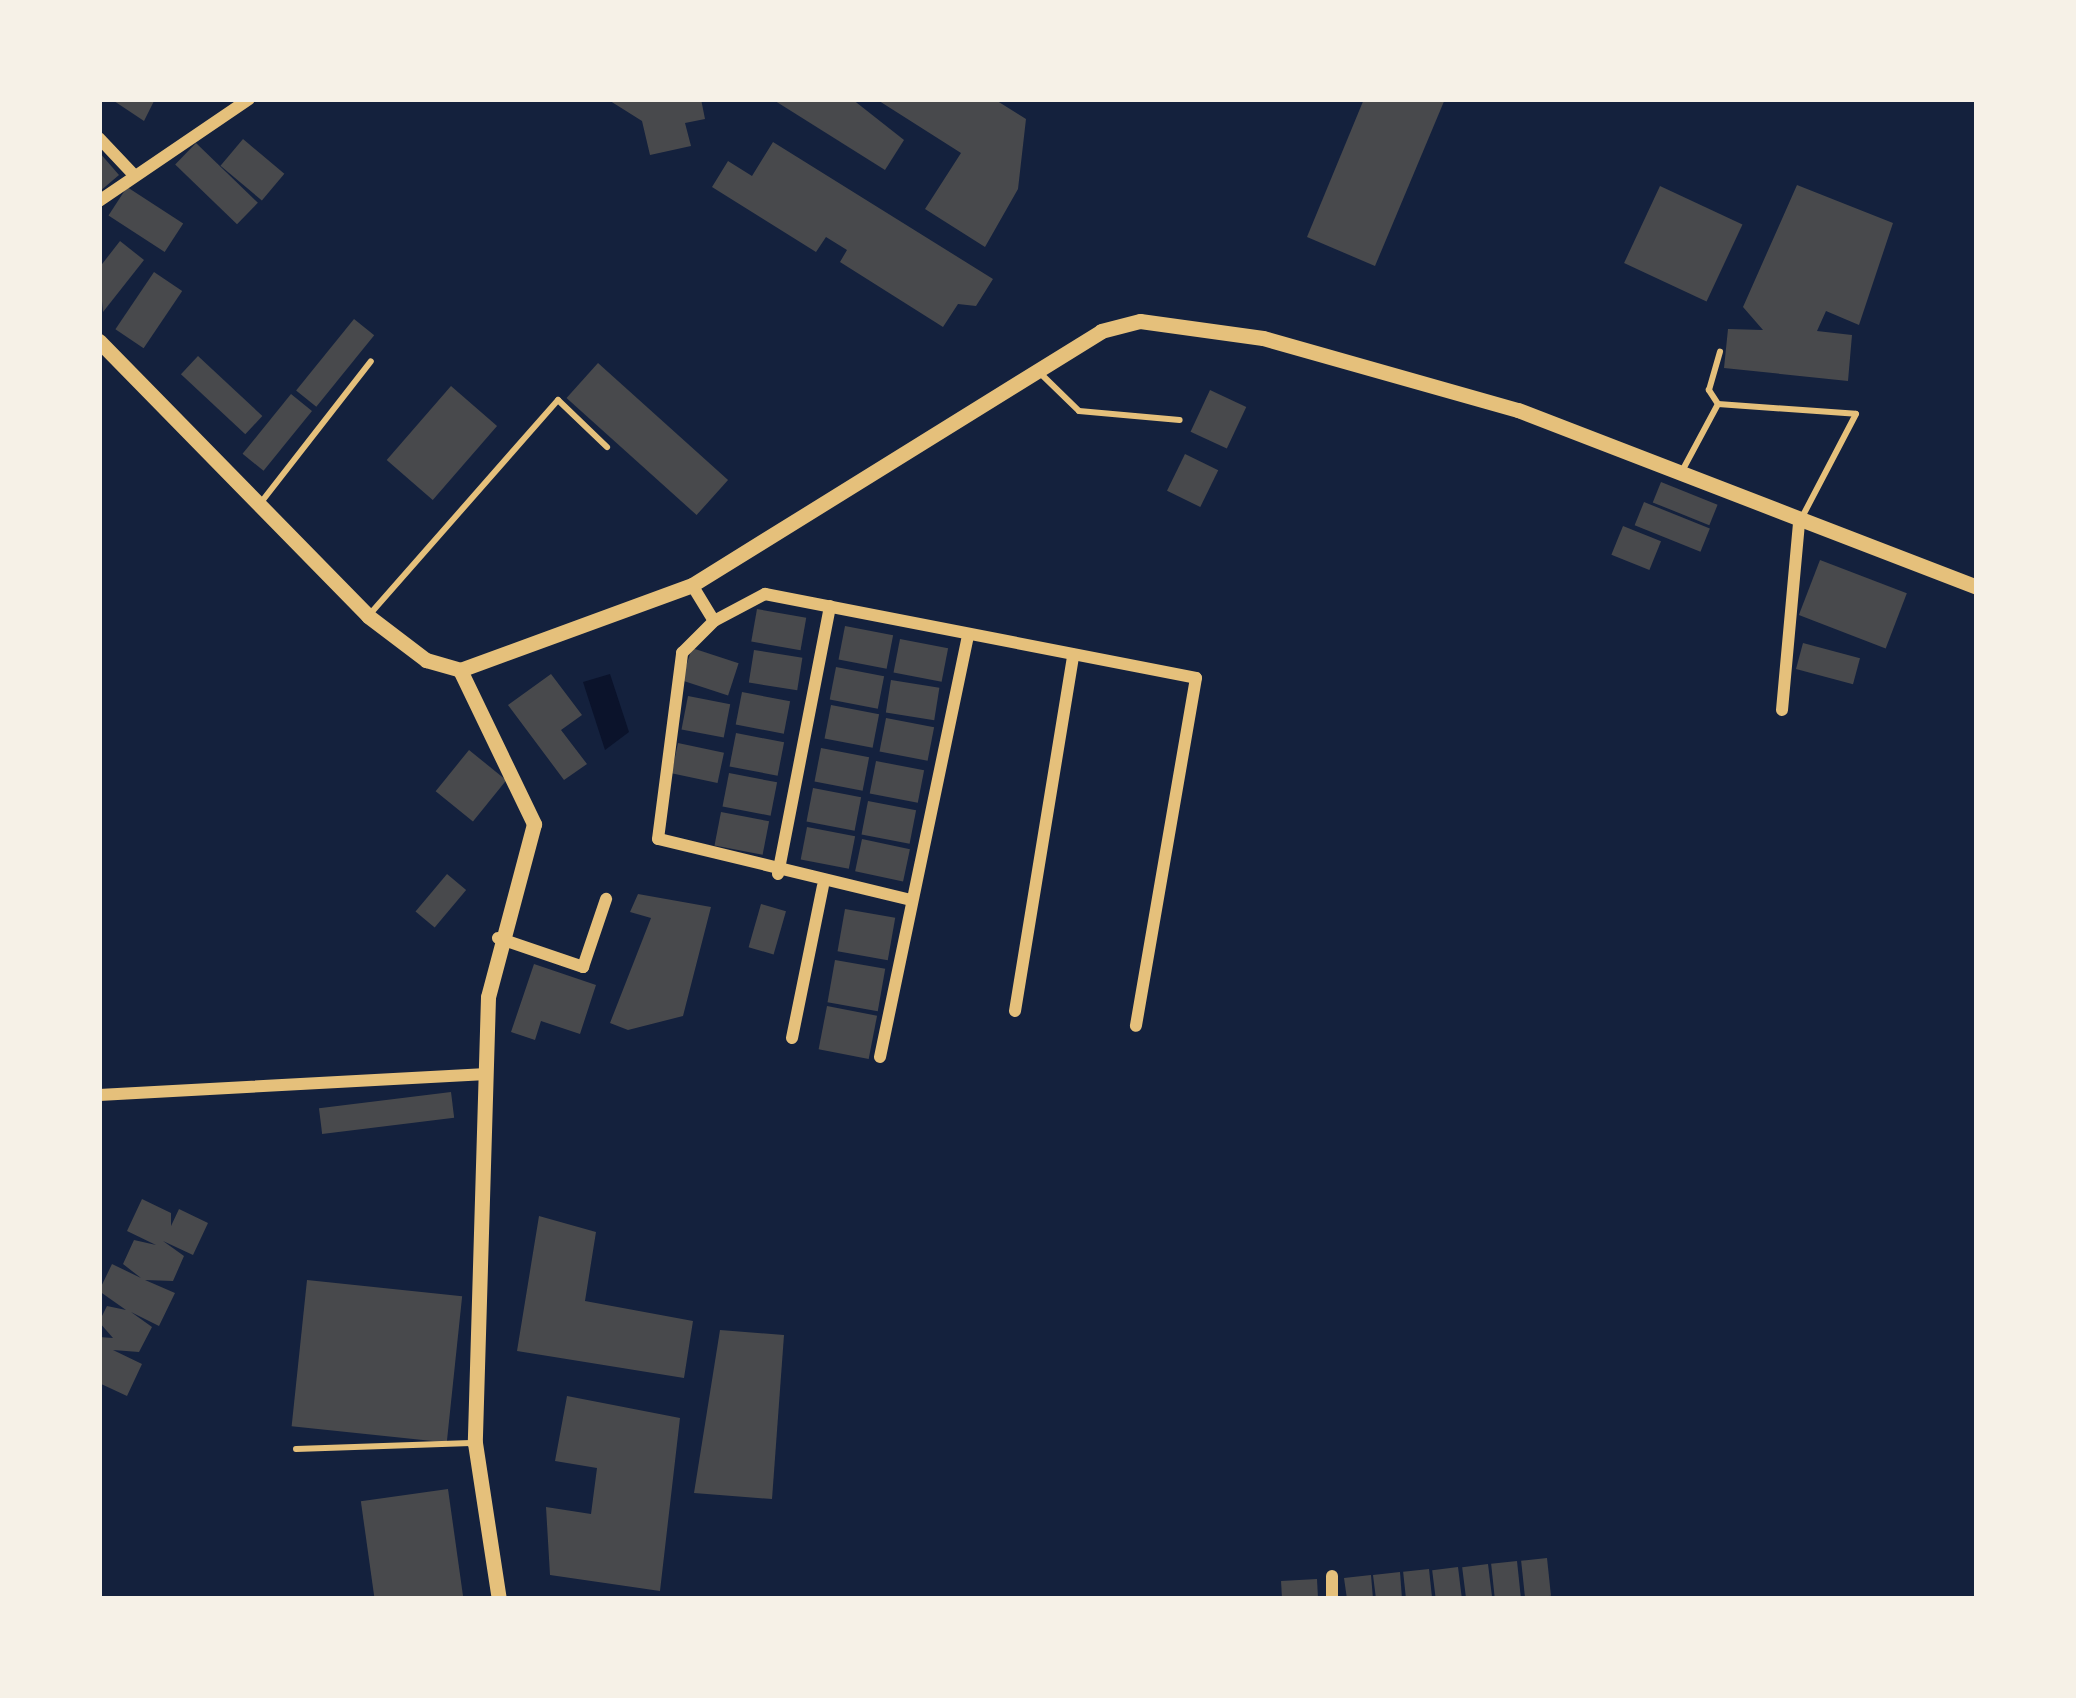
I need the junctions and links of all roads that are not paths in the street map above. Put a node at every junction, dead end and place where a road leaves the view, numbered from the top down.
1 (249, 99) edge
2 (99, 137) edge
3 (134, 175) junction
4 (99, 201) edge
5 (99, 341) edge
6 (1720, 352) dead end
7 (371, 361) dead end
8 (1038, 370) junction
9 (1718, 404) junction
10 (1180, 420) dead end
11 (607, 447) dead end
12 (1680, 474) junction
13 (255, 510) junction
14 (1799, 522) junction
15 (692, 585) junction
16 (1977, 587) edge
17 (830, 606) junction
18 (368, 616) junction
19 (714, 621) junction
20 (968, 636) junction
21 (1073, 655) junction
22 (460, 670) junction
23 (1782, 710) dead end
24 (778, 874) junction
25 (823, 886) junction
26 (606, 899) dead end
27 (911, 899) junction
28 (497, 937) junction
29 (1015, 1011) dead end
30 (1136, 1026) dead end
31 (792, 1038) dead end
32 (880, 1057) dead end
33 (486, 1074) junction
34 (99, 1095) edge
35 (475, 1443) junction
36 (296, 1448) dead end
37 (1332, 1576) dead end
38 (499, 1599) edge
39 (1332, 1599) edge

1 - 3 street
2 - 3 street
3 - 4 street
5 - 13 street
6 - 9 lane
7 - 13 lane
8 - 10 lane
8 - 12 street
8 - 15 street
9 - 12 lane
9 - 14 lane
11 - 18 lane
12 - 14 street
13 - 18 street
14 - 16 street
14 - 23 street
15 - 19 street
15 - 22 street
17 - 19 street
17 - 20 street
17 - 24 street
18 - 22 street
19 - 24 street
20 - 21 street
20 - 27 street
21 - 29 street
21 - 30 street
22 - 28 street
24 - 25 street
25 - 27 street
25 - 31 street
26 - 28 street
27 - 32 street
28 - 33 street
33 - 34 street
33 - 35 street
35 - 36 lane
35 - 38 street
37 - 39 street

